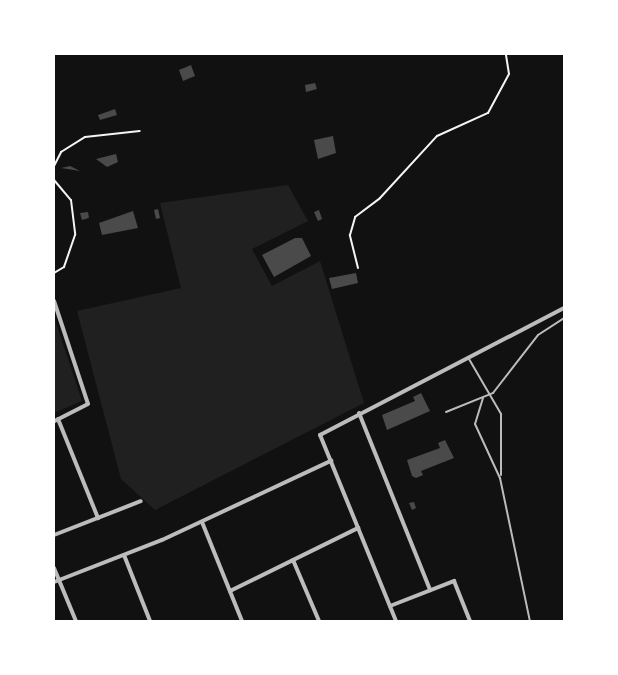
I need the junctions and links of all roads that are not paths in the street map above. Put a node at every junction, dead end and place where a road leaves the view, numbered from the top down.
1 (54, 301) edge
2 (564, 308) edge
3 (564, 318) edge
4 (468, 357) junction
5 (490, 394) junction
6 (483, 398) junction
7 (446, 412) dead end
8 (359, 413) junction
9 (56, 420) edge
10 (331, 461) junction
11 (500, 478) junction
12 (141, 501) dead end
13 (98, 518) junction
14 (202, 522) junction
15 (358, 528) junction
16 (54, 535) edge
17 (124, 555) junction
18 (293, 560) junction
19 (54, 568) edge
20 (59, 580) junction
21 (54, 582) edge
22 (230, 590) junction
23 (430, 590) junction
24 (390, 606) junction
25 (76, 621) edge
26 (150, 621) edge
27 (242, 621) edge
28 (319, 621) edge
29 (396, 621) edge
30 (470, 621) edge
31 (530, 621) edge

1 - 9 street
2 - 4 street
3 - 5 lane
4 - 5 lane
4 - 8 street
5 - 6 lane
5 - 11 lane
6 - 7 lane
6 - 11 lane
8 - 10 street
8 - 23 street
9 - 13 street
10 - 14 street
10 - 15 street
11 - 31 lane
12 - 13 street
13 - 16 street
14 - 17 street
14 - 22 street
15 - 18 street
15 - 24 street
17 - 20 street
17 - 26 street
18 - 22 street
18 - 28 street
19 - 20 street
20 - 21 street
20 - 25 street
22 - 27 street
23 - 24 street
23 - 30 street
24 - 29 street

